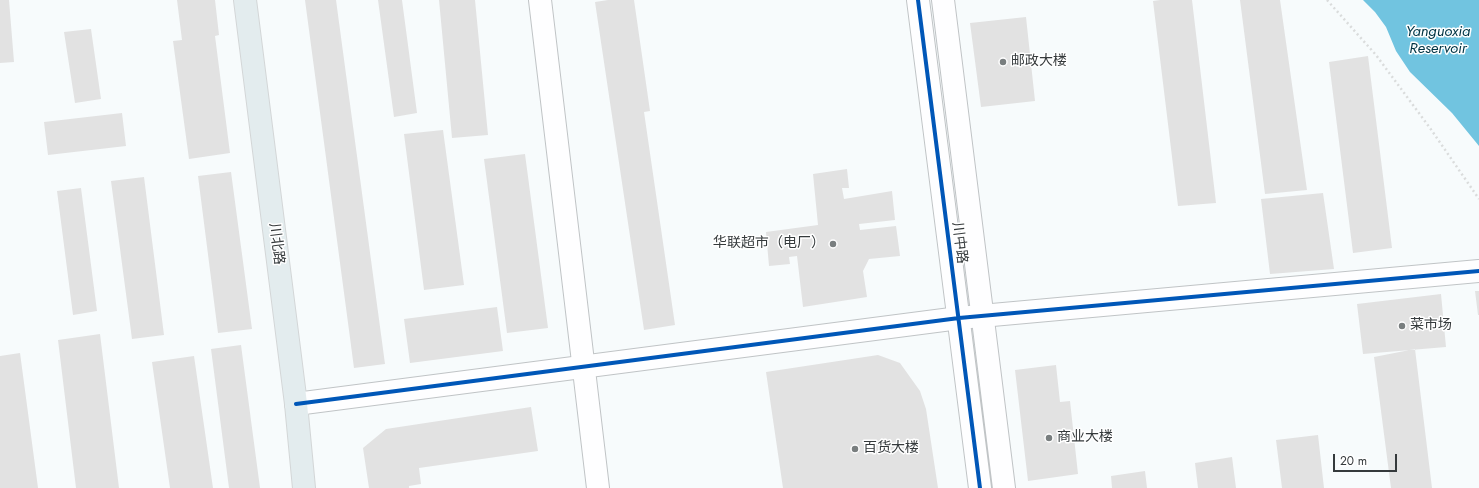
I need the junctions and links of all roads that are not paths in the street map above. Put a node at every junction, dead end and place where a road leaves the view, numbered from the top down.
1 (245, 0) edge
2 (540, 0) edge
3 (918, 0) edge
4 (943, 0) edge
5 (1479, 271) edge
6 (983, 316) junction
7 (959, 318) junction
8 (583, 367) junction
9 (296, 404) junction
10 (304, 488) edge
11 (598, 488) edge
12 (980, 488) edge
13 (1004, 488) edge

1 - 9 main road, 川北路
2 - 8 street
3 - 7 street, 川中路
4 - 6 street, 川中路
5 - 6 street
6 - 7 street
6 - 13 street, 川中路
7 - 8 street
7 - 12 street, 川中路
8 - 9 street
8 - 11 street
9 - 10 main road, 川北路

